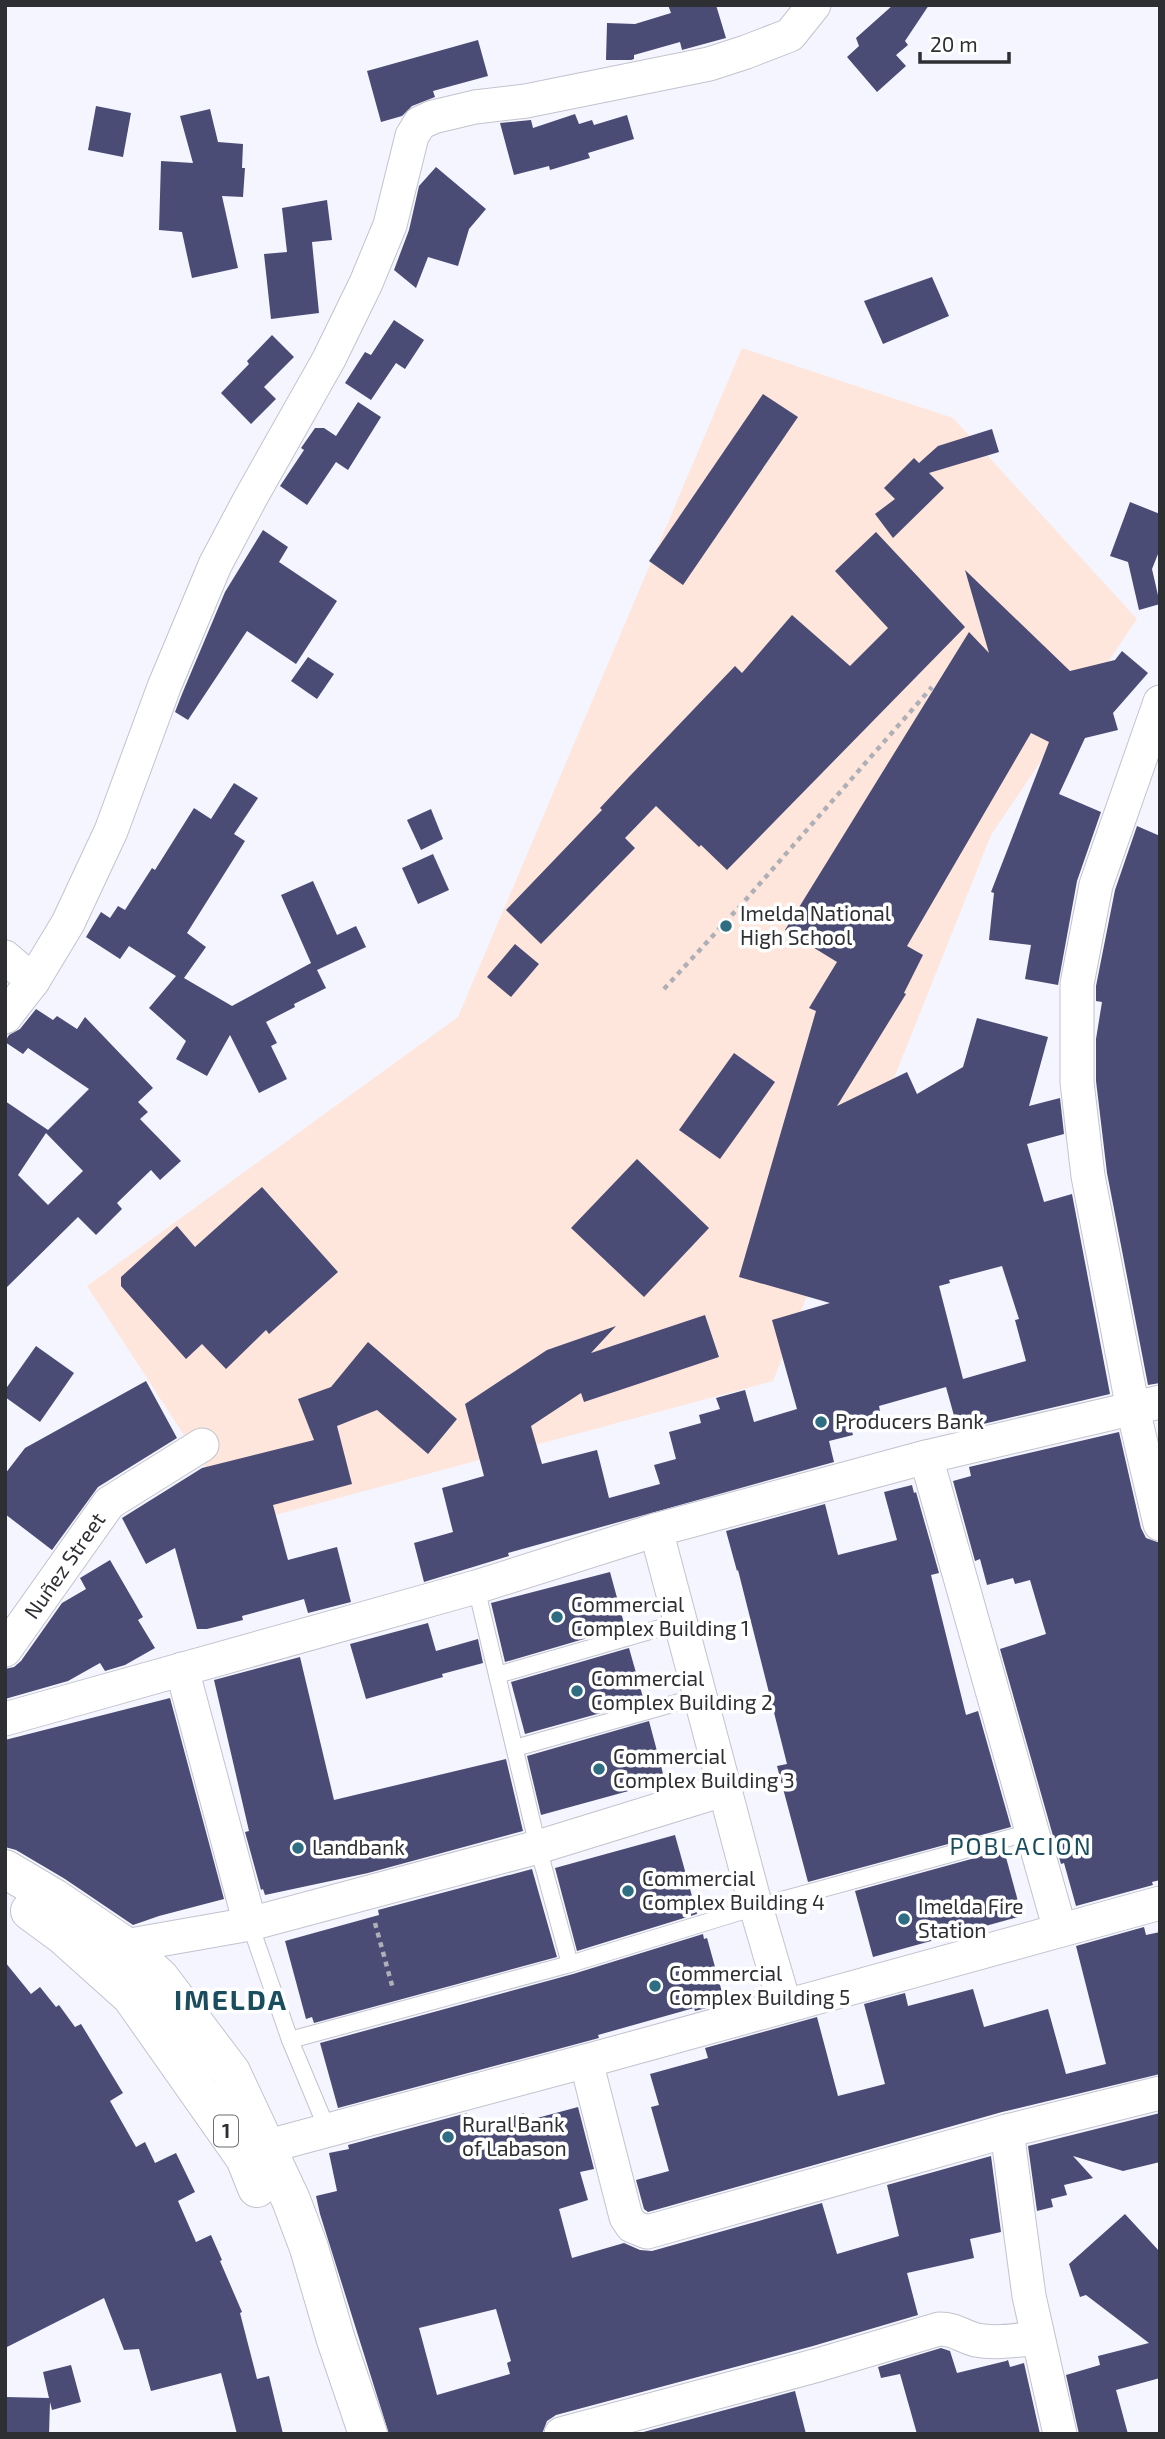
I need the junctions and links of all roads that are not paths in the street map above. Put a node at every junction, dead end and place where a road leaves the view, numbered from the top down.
1 (814, 5) edge
2 (1160, 702) edge
3 (5, 957) edge
4 (33, 981) junction
5 (5, 1017) edge
6 (1146, 1406) edge
7 (202, 1445) dead end
8 (926, 1457) junction
9 (1160, 1524) edge
10 (656, 1530) junction
11 (476, 1587) junction
12 (681, 1622) junction
13 (5, 1650) edge
14 (182, 1669) junction
15 (497, 1675) junction
16 (701, 1696) junction
17 (5, 1719) edge
18 (515, 1748) junction
19 (726, 1790) junction
20 (1031, 1832) junction
21 (538, 1847) junction
22 (5, 1869) edge
23 (5, 1893) edge
24 (1160, 1903) edge
25 (756, 1908) junction
26 (250, 1924) junction
27 (1060, 1930) junction
28 (125, 1946) junction
29 (570, 1964) junction
30 (785, 2006) junction
31 (290, 2039) junction
32 (586, 2062) junction
33 (1160, 2093) edge
34 (328, 2131) junction
35 (1007, 2131) junction
36 (255, 2153) junction
37 (1037, 2336) junction
38 (347, 2434) edge
39 (368, 2434) edge
40 (561, 2434) edge
41 (1060, 2434) edge

1 - 4 street
2 - 6 street
3 - 4 street
4 - 5 street
6 - 8 street
6 - 9 street
7 - 13 street, Nuñez Street
8 - 10 street
8 - 20 street
10 - 11 street
10 - 12 street
11 - 14 street
11 - 15 lane
12 - 15 lane
12 - 16 street
14 - 17 street
14 - 26 street
15 - 18 lane
16 - 18 lane
16 - 19 street
18 - 21 lane
19 - 21 street
19 - 25 street
20 - 25 lane
20 - 27 street
21 - 26 street
21 - 29 lane
22 - 28 highway, 1
23 - 36 highway, 1
24 - 27 street
25 - 29 lane
25 - 30 street
26 - 28 street
26 - 31 lane
27 - 30 street
28 - 36 highway, 1
29 - 31 lane
30 - 32 street
31 - 34 lane
32 - 34 street
32 - 35 street
33 - 35 street
34 - 36 street
35 - 37 street
36 - 38 highway, 1
36 - 39 highway, 1
37 - 40 street
37 - 41 street

